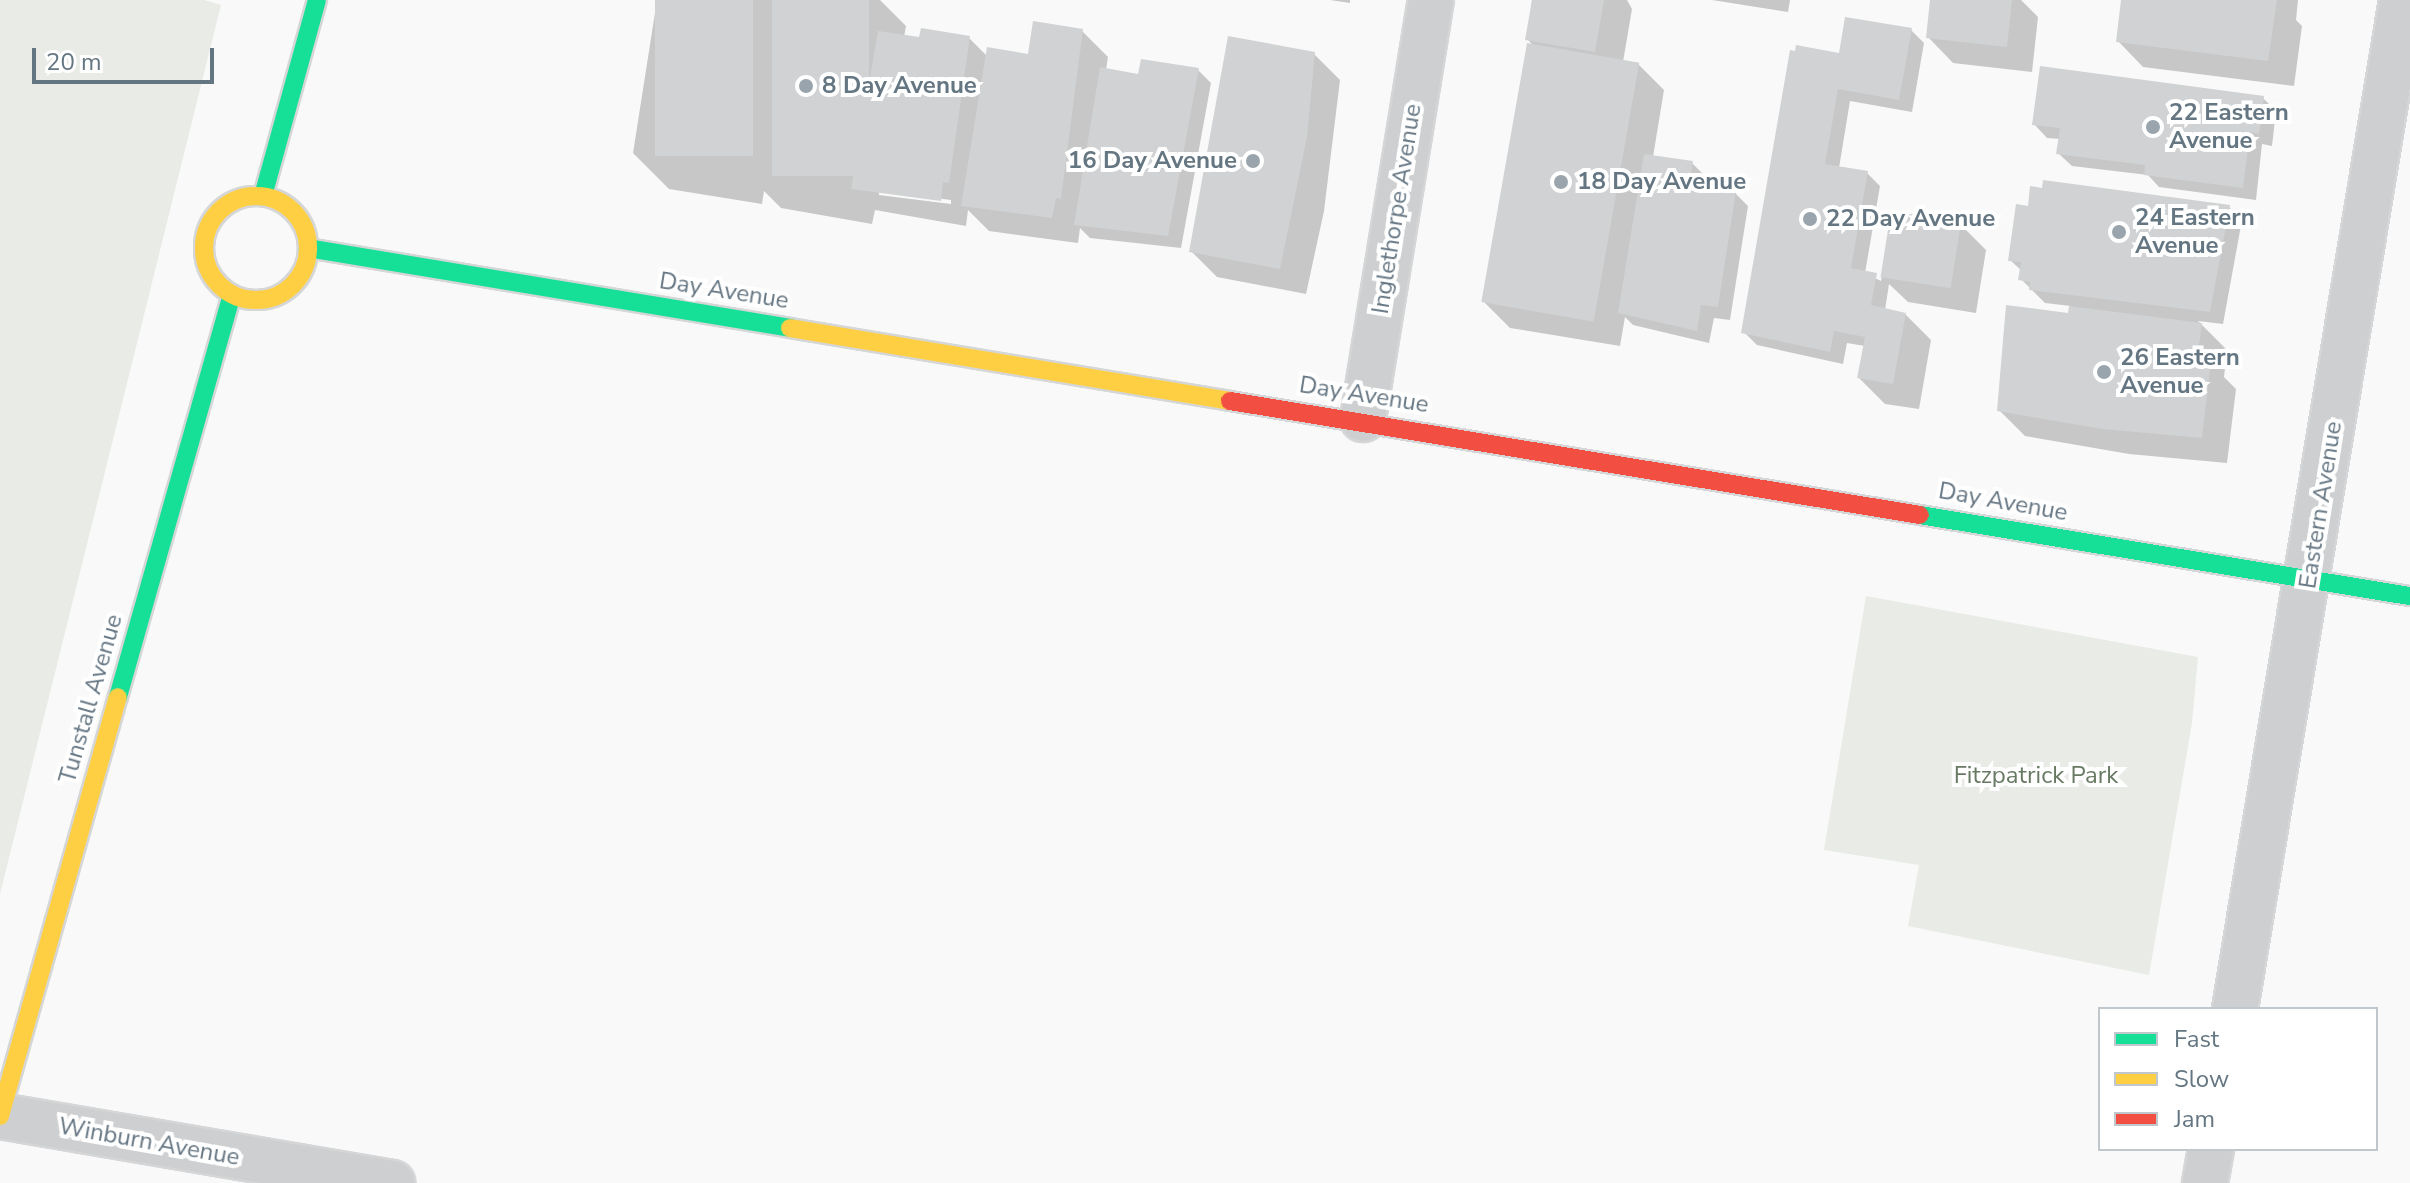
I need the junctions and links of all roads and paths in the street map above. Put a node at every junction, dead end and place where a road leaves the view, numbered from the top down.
1 (317, 0) edge
2 (1431, 0) edge
3 (2402, 0) edge
4 (263, 196) junction
5 (308, 248) junction
6 (232, 295) junction
7 (1363, 419) junction
8 (2309, 578) junction
9 (2410, 596) edge
10 (2235, 1007) edge
11 (0, 1116) edge
12 (2211, 1151) edge
13 (392, 1183) edge
14 (2205, 1183) edge

1 - 4 street
2 - 7 street, Inglethorpe Avenue
3 - 8 street, Eastern Avenue
4 - 5 street
4 - 6 street
5 - 6 street
5 - 7 street, Day Avenue
6 - 11 street, Tunstall Avenue
7 - 8 street, Day Avenue
8 - 9 street, Day Avenue
8 - 10 street, Eastern Avenue
11 - 13 street, Winburn Avenue
12 - 14 street

